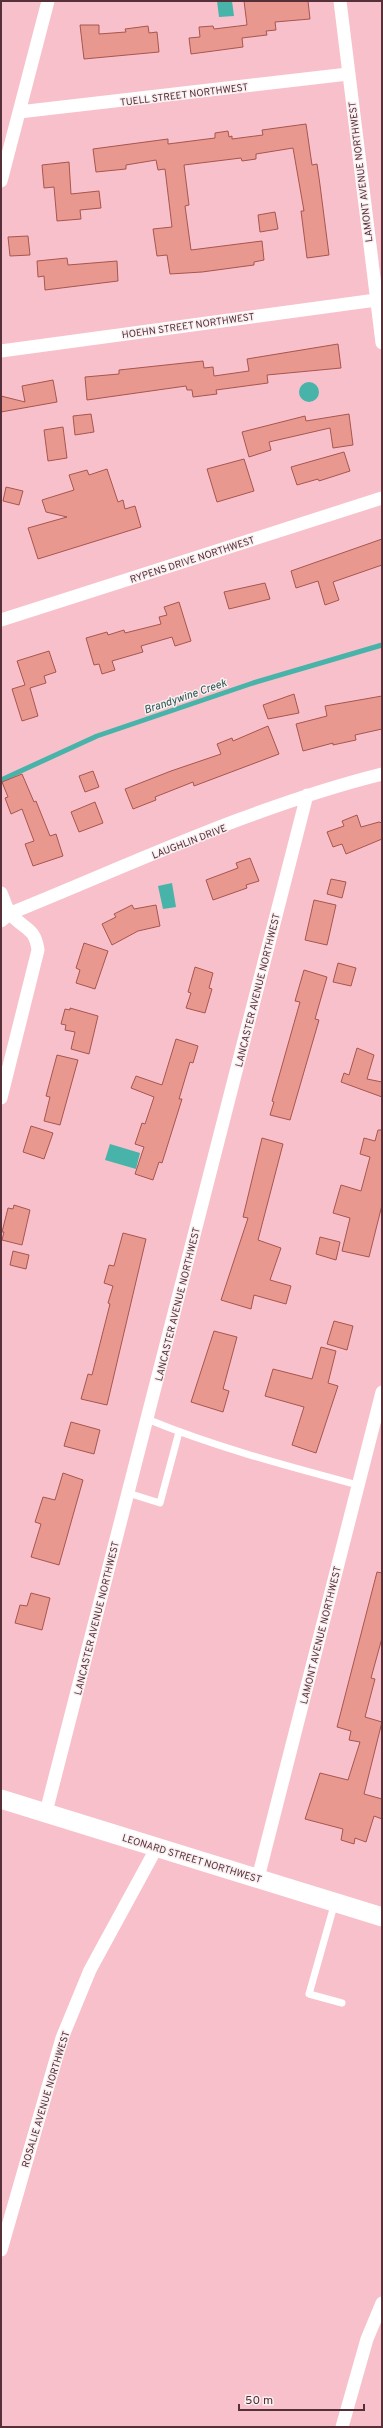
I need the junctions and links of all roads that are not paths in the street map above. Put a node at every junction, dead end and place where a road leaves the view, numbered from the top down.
1 (48, 1) edge
2 (340, 1) edge
3 (348, 74) junction
4 (19, 112) junction
5 (1, 182) edge
6 (376, 300) junction
7 (382, 343) edge
8 (1, 350) edge
9 (382, 498) edge
10 (1, 620) edge
11 (382, 774) edge
12 (307, 795) junction
13 (1, 893) edge
14 (6, 917) edge
15 (1, 1098) edge
16 (382, 1392) edge
17 (147, 1419) junction
18 (179, 1432) junction
19 (358, 1485) junction
20 (128, 1492) junction
21 (1, 1799) edge
22 (46, 1812) junction
23 (158, 1847) junction
24 (258, 1878) junction
25 (335, 1902) junction
26 (382, 1917) edge
27 (342, 2003) dead end
28 (1, 2250) edge
29 (382, 2303) edge
30 (342, 2427) edge

1 - 4 street
2 - 3 street, LAMONT AVENUE NORTHWEST
3 - 4 street, TUELL STREET NORTHWEST
3 - 6 street, LAMONT AVENUE NORTHWEST
4 - 5 street
6 - 7 street, LAMONT AVENUE NORTHWEST
6 - 8 street, HOEHN STREET NORTHWEST
9 - 10 street, RYPENS DRIVE NORTHWEST
11 - 12 street, LAUGHLIN DRIVE
12 - 14 street, LAUGHLIN DRIVE
12 - 17 street, LANCASTER AVENUE NORTHWEST
13 - 14 street
14 - 15 street
16 - 19 street, LAMONT AVENUE NORTHWEST
17 - 18 lane
17 - 20 street, LANCASTER AVENUE NORTHWEST
18 - 19 lane
18 - 20 lane
19 - 24 street, LAMONT AVENUE NORTHWEST
20 - 22 street, LANCASTER AVENUE NORTHWEST
21 - 22 main road, LEONARD STREET NORTHWEST
22 - 23 main road, LEONARD STREET NORTHWEST
23 - 24 main road, LEONARD STREET NORTHWEST
23 - 28 street, ROSALIE AVENUE NORTHWEST
24 - 25 main road, LEONARD STREET NORTHWEST
25 - 26 main road, LEONARD STREET NORTHWEST
25 - 27 lane
29 - 30 street

